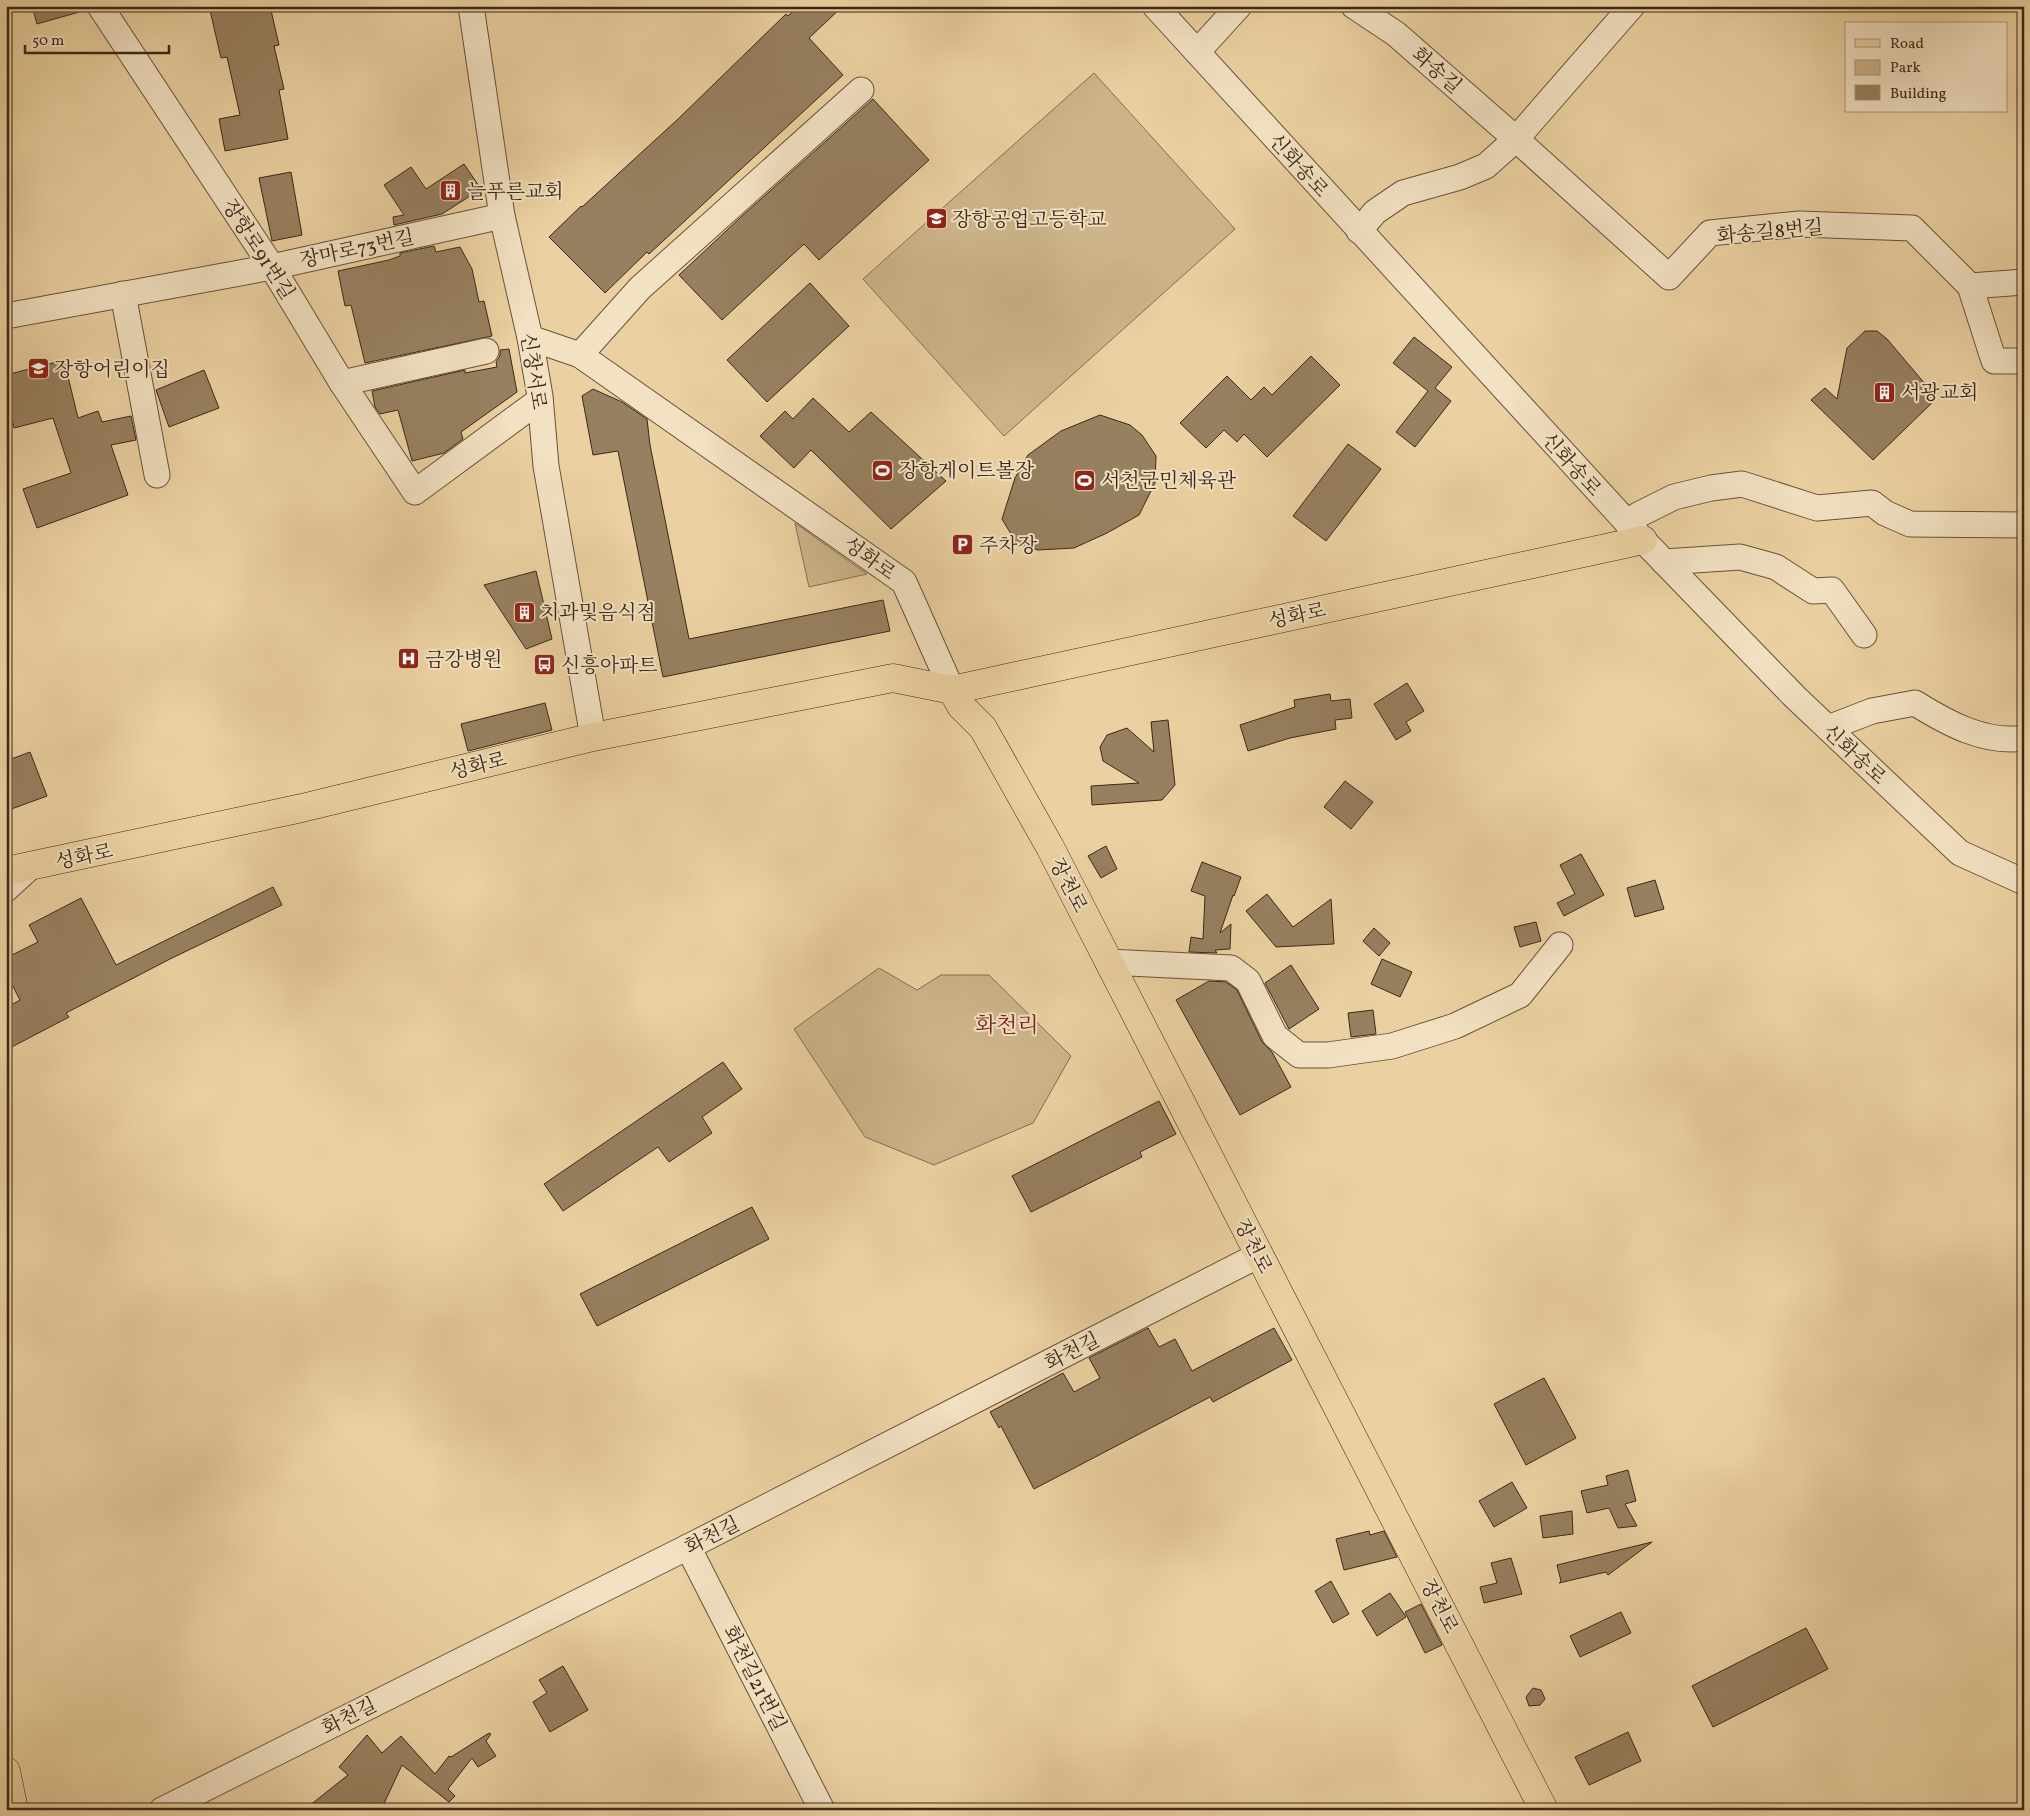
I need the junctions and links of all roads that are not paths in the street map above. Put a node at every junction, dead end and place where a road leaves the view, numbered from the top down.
1 (100, 6) edge
2 (471, 6) edge
3 (1155, 6) edge
4 (1240, 6) edge
5 (1354, 6) edge
6 (1632, 6) edge
7 (1196, 52) junction
8 (861, 90) dead end
9 (1516, 139) junction
10 (502, 216) junction
11 (1359, 231) junction
12 (272, 267) junction
13 (2024, 282) edge
14 (1970, 286) junction
15 (123, 294) junction
16 (6, 316) edge
17 (530, 338) junction
18 (486, 351) dead end
19 (580, 355) junction
20 (2016, 361) dead end
21 (342, 383) junction
22 (540, 400) junction
23 (157, 475) dead end
24 (2024, 525) edge
25 (1635, 532) junction
26 (1664, 562) junction
27 (1864, 635) dead end
28 (952, 690) junction
29 (1828, 728) junction
30 (593, 738) junction
31 (2024, 738) edge
32 (18, 869) edge
33 (2024, 882) edge
34 (6, 889) edge
35 (1560, 945) dead end
36 (1108, 962) junction
37 (1259, 1255) junction
38 (688, 1547) junction
39 (6, 1771) edge
40 (14, 1810) edge
41 (162, 1810) edge
42 (822, 1810) edge
43 (1544, 1810) edge

1 - 12 street, 장항로91번길
2 - 10 street, 신창서로
3 - 7 street, 신화송로
4 - 7 street
5 - 9 street, 화송길
6 - 9 street
7 - 11 street, 신화송로
8 - 19 street
9 - 11 street
9 - 14 street, 화송길8번길
10 - 12 street, 장마로73번길
10 - 17 street, 신창서로
11 - 25 street, 신화송로
12 - 15 street, 장마로73번길
12 - 21 street, 장항로91번길
13 - 14 street
14 - 20 street, 화송길8번길
15 - 16 street, 장마로73번길
15 - 23 street
17 - 19 street, 성화로
17 - 22 street, 신창서로
18 - 21 street
19 - 28 street, 성화로
21 - 22 street, 장항로91번길
22 - 30 street, 신창서로
24 - 25 street
25 - 26 street, 신화송로
25 - 28 main road, 성화로
26 - 27 street
26 - 29 street, 신화송로
28 - 30 main road, 성화로
28 - 36 main road, 장천로
29 - 31 street
29 - 33 street, 신화송로
30 - 32 main road, 성화로
32 - 34 street
35 - 36 street
36 - 37 main road, 장천로
37 - 38 street, 화천길
37 - 43 main road, 장천로
38 - 41 street, 화천길
38 - 42 street, 화천길21번길
39 - 40 main road

